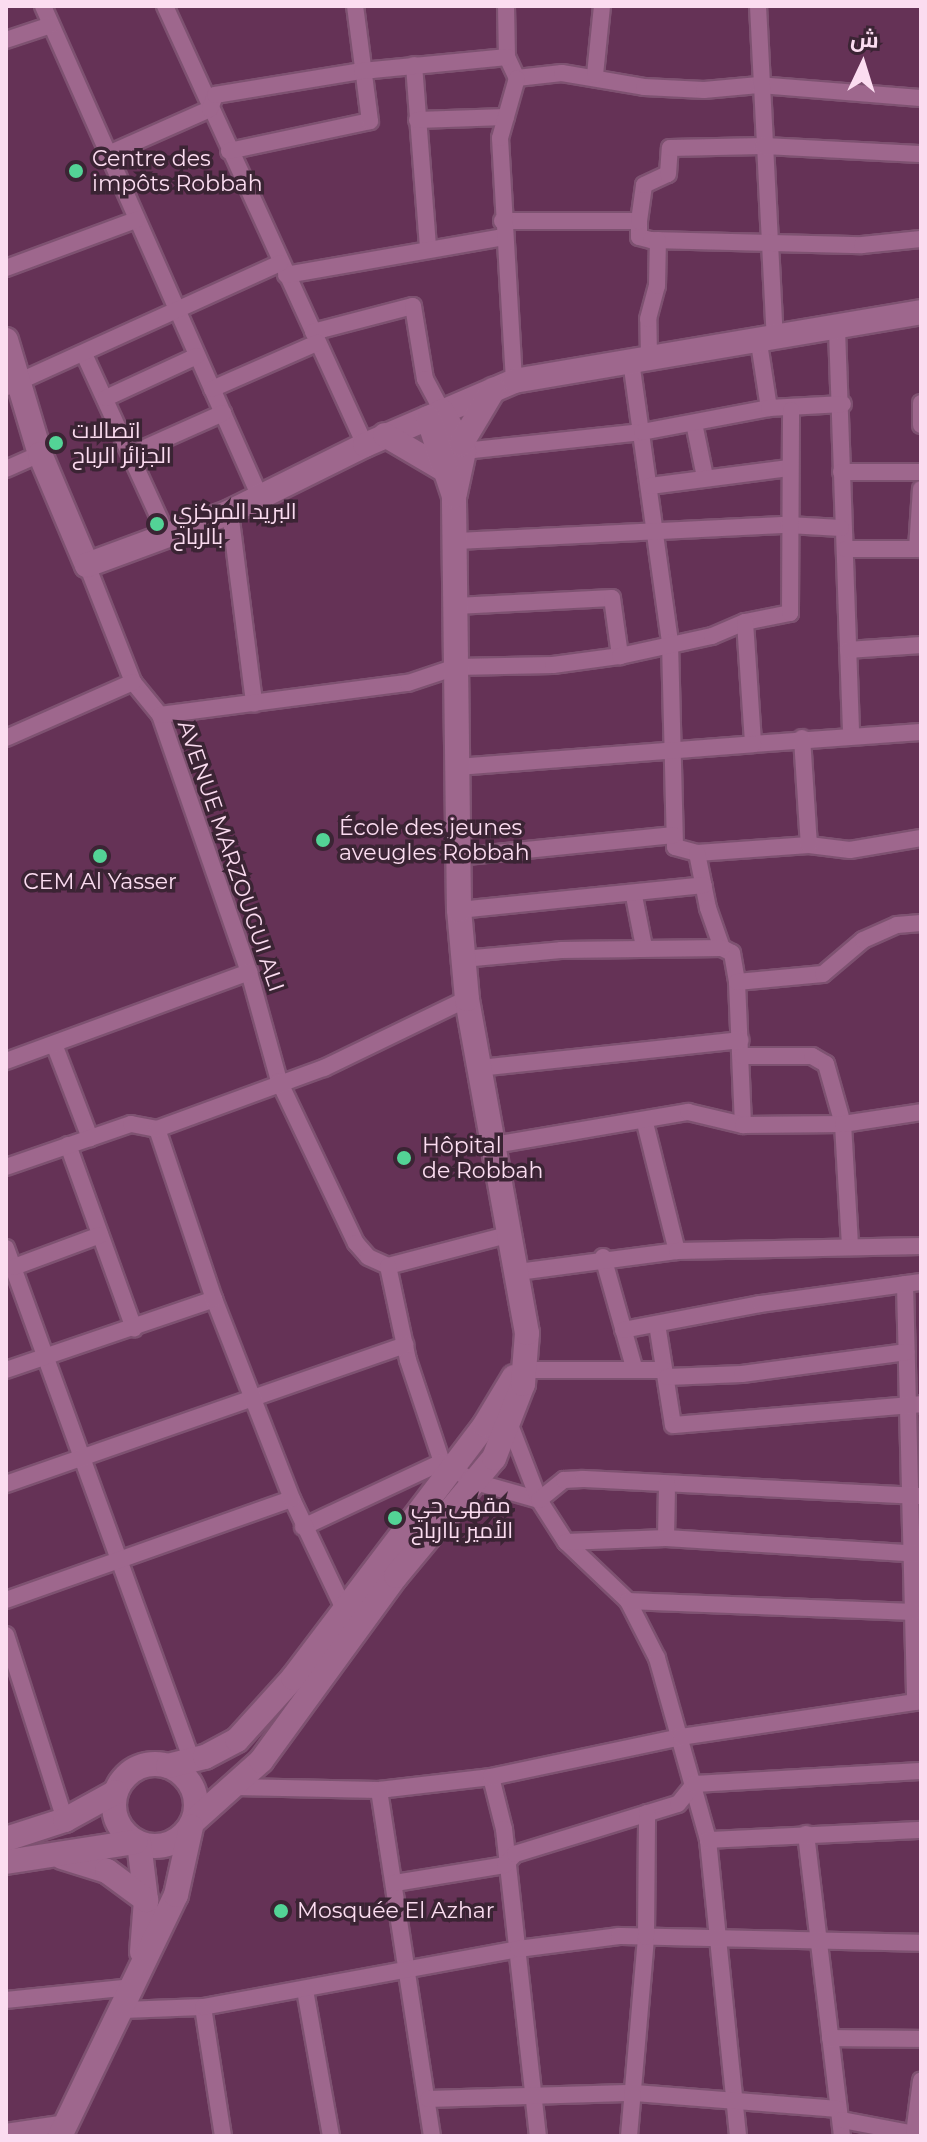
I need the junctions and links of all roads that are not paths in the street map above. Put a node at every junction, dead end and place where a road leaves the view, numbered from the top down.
1 (43, 6) edge
2 (165, 6) edge
3 (355, 6) edge
4 (506, 6) edge
5 (602, 6) edge
6 (758, 6) edge
7 (51, 25) junction
8 (6, 40) edge
9 (507, 57) junction
10 (414, 65) junction
11 (362, 71) junction
12 (595, 75) junction
13 (517, 78) junction
14 (759, 85) junction
15 (921, 98) edge
16 (210, 109) junction
17 (506, 117) junction
18 (417, 120) junction
19 (763, 146) junction
20 (229, 151) junction
21 (921, 154) edge
22 (106, 155) junction
23 (136, 220) junction
24 (639, 221) junction
25 (503, 229) junction
26 (921, 239) edge
27 (658, 240) junction
28 (767, 240) junction
29 (428, 247) junction
30 (6, 268) edge
31 (283, 269) junction
32 (175, 309) junction
33 (921, 312) edge
34 (837, 330) junction
35 (315, 338) junction
36 (6, 340) edge
37 (767, 342) junction
38 (84, 354) junction
39 (197, 356) junction
40 (640, 360) junction
41 (11, 384) edge
42 (503, 385) junction
43 (212, 389) junction
44 (106, 398) junction
45 (921, 403) edge
46 (843, 404) junction
47 (769, 408) junction
48 (435, 410) junction
49 (791, 410) junction
50 (223, 413) junction
51 (694, 423) junction
52 (921, 425) edge
53 (642, 432) junction
54 (375, 440) junction
55 (462, 448) junction
56 (40, 454) junction
57 (131, 454) junction
58 (789, 468) junction
59 (6, 469) edge
60 (841, 472) junction
61 (921, 472) edge
62 (705, 477) junction
63 (451, 484) junction
64 (650, 486) junction
65 (921, 489) edge
66 (260, 497) junction
67 (230, 512) junction
68 (788, 525) junction
69 (841, 528) junction
70 (166, 533) junction
71 (659, 533) junction
72 (457, 541) junction
73 (846, 549) junction
74 (87, 565) junction
75 (456, 606) junction
76 (745, 622) junction
77 (670, 642) junction
78 (921, 645) edge
79 (848, 650) junction
80 (620, 656) junction
81 (456, 667) junction
82 (133, 682) junction
83 (254, 703) junction
84 (160, 715) junction
85 (921, 732) edge
86 (851, 734) junction
87 (6, 738) edge
88 (802, 738) junction
89 (753, 744) junction
90 (673, 749) junction
91 (457, 767) junction
92 (674, 835) junction
93 (921, 838) edge
94 (809, 845) junction
95 (697, 853) junction
96 (457, 857) junction
97 (704, 885) junction
98 (634, 896) junction
99 (459, 910) junction
100 (921, 923) edge
101 (644, 947) junction
102 (722, 948) junction
103 (463, 959) junction
104 (249, 972) junction
105 (737, 982) junction
106 (467, 999) junction
107 (54, 1044) junction
108 (742, 1048) junction
109 (6, 1061) edge
110 (479, 1068) junction
111 (279, 1081) junction
112 (921, 1112) edge
113 (645, 1123) junction
114 (843, 1124) junction
115 (743, 1125) junction
116 (157, 1129) junction
117 (90, 1138) junction
118 (68, 1145) junction
119 (494, 1145) junction
120 (6, 1167) edge
121 (511, 1234) junction
122 (100, 1235) junction
123 (850, 1244) junction
124 (921, 1246) edge
125 (6, 1250) edge
126 (677, 1251) junction
127 (603, 1257) junction
128 (388, 1266) junction
129 (14, 1267) junction
130 (518, 1272) junction
131 (913, 1283) edge
132 (214, 1299) junction
133 (657, 1324) junction
134 (134, 1328) junction
135 (623, 1330) junction
136 (527, 1333) junction
137 (405, 1345) junction
138 (907, 1352) junction
139 (46, 1357) junction
140 (634, 1367) junction
141 (6, 1370) edge
142 (525, 1370) junction
143 (666, 1374) junction
144 (253, 1397) junction
145 (913, 1406) edge
146 (510, 1425) junction
147 (82, 1459) junction
148 (446, 1465) junction
149 (472, 1481) junction
150 (6, 1484) edge
151 (667, 1484) junction
152 (914, 1496) edge
153 (292, 1499) junction
154 (539, 1500) junction
155 (303, 1527) junction
156 (666, 1538) junction
157 (566, 1542) junction
158 (917, 1554) edge
159 (119, 1560) junction
160 (6, 1600) edge
161 (628, 1601) junction
162 (345, 1611) junction
163 (913, 1612) junction
164 (6, 1635) edge
165 (918, 1701) edge
166 (681, 1737) junction
167 (180, 1764) junction
168 (921, 1771) edge
169 (491, 1777) junction
170 (694, 1784) junction
171 (235, 1787) junction
172 (379, 1790) junction
173 (116, 1792) junction
174 (647, 1813) junction
175 (65, 1820) junction
176 (193, 1823) junction
177 (921, 1830) edge
178 (806, 1834) junction
179 (6, 1839) edge
180 (708, 1840) junction
181 (137, 1842) junction
182 (52, 1854) junction
183 (6, 1862) edge
184 (505, 1865) junction
185 (395, 1883) junction
186 (146, 1900) junction
187 (719, 1935) junction
188 (646, 1937) junction
189 (822, 1939) junction
190 (921, 1943) edge
191 (518, 1949) junction
192 (141, 1962) junction
193 (409, 1971) junction
194 (132, 1987) junction
195 (305, 1990) junction
196 (6, 2000) edge
197 (203, 2007) junction
198 (123, 2010) junction
199 (830, 2038) junction
200 (921, 2039) edge
201 (921, 2080) edge
202 (534, 2093) junction
203 (635, 2093) junction
204 (428, 2099) junction
205 (735, 2103) junction
206 (841, 2121) edge
207 (63, 2129) edge
208 (6, 2132) edge
209 (918, 2134) edge
210 (223, 2136) edge
211 (331, 2136) edge
212 (432, 2136) edge
213 (538, 2136) edge
214 (629, 2136) edge
215 (738, 2136) edge

1 - 7 street
2 - 16 street
3 - 11 street
4 - 9 street
5 - 12 street
6 - 14 street
7 - 8 street
7 - 22 street
9 - 10 street
9 - 13 street
10 - 11 street
10 - 18 street
11 - 16 street
11 - 20 street
12 - 13 street
12 - 14 street
13 - 17 street
14 - 15 street
14 - 19 street
16 - 20 street
16 - 22 street
17 - 18 street
17 - 25 street
18 - 29 street
19 - 21 street
19 - 24 street
19 - 28 street
20 - 31 street
22 - 23 street
23 - 30 street
23 - 32 street
24 - 25 street
24 - 27 street
25 - 29 street
25 - 42 street
26 - 28 street
27 - 28 street
27 - 40 street
28 - 37 street
29 - 31 street
31 - 32 street
31 - 35 street
32 - 38 street
32 - 39 street
33 - 34 main road
34 - 37 main road
34 - 46 street
35 - 43 street
35 - 48 street
35 - 54 street
36 - 41 main road
37 - 40 main road
37 - 47 street
38 - 41 street
38 - 44 street
39 - 43 street
39 - 44 street
40 - 42 main road
40 - 53 street
41 - 56 main road
42 - 48 main road
42 - 55 main road
43 - 50 street
44 - 57 street
45 - 52 street
46 - 49 street
46 - 60 street
47 - 49 street
47 - 51 street
48 - 54 main road
48 - 55 main road
48 - 63 main road
49 - 58 street
50 - 57 street
50 - 66 street
51 - 53 street
51 - 62 street
53 - 55 street
53 - 64 street
54 - 63 main road
54 - 66 main road
55 - 63 main road
56 - 59 street
56 - 74 main road
57 - 70 street
58 - 62 street
58 - 68 street
60 - 61 street
60 - 69 street
62 - 64 street
63 - 72 main road
64 - 71 street
65 - 73 street
66 - 67 main road
67 - 70 main road
67 - 83 street
68 - 69 street
68 - 71 street
68 - 76 street
69 - 73 street
70 - 74 main road
71 - 72 street
71 - 77 street
72 - 75 main road
73 - 79 street
74 - 82 street, AVENUE MARZOUGUI ALI
75 - 80 street
75 - 81 main road
76 - 77 street
76 - 89 street
77 - 80 street
77 - 90 street
78 - 79 street
79 - 86 street
80 - 81 street
81 - 83 street
81 - 91 main road
82 - 84 street, AVENUE MARZOUGUI ALI
82 - 87 street
83 - 84 street
84 - 104 street, AVENUE MARZOUGUI ALI
85 - 86 street
86 - 88 street
88 - 89 street
88 - 94 street
89 - 90 street
90 - 91 street
90 - 92 street
91 - 96 main road
92 - 95 street
92 - 96 street
93 - 94 street
94 - 95 street
95 - 97 street
96 - 99 main road
97 - 98 street
97 - 102 street
98 - 99 street
98 - 101 street
99 - 103 main road
100 - 105 street
101 - 102 street
101 - 103 street
102 - 105 street
103 - 106 main road
104 - 107 street
104 - 111 street, AVENUE MARZOUGUI ALI
105 - 108 street
106 - 110 main road
106 - 111 street
107 - 109 street
107 - 117 street
108 - 110 street
108 - 114 street
108 - 115 street
110 - 119 main road
111 - 116 street
111 - 128 street, AVENUE MARZOUGUI ALI
112 - 114 street
113 - 115 street
113 - 119 street
113 - 126 street
114 - 115 street
114 - 123 street
116 - 117 street
116 - 132 street
117 - 118 street
118 - 120 street
118 - 122 street
119 - 121 main road
121 - 128 street
121 - 130 main road
122 - 129 street
122 - 134 street
123 - 124 street
123 - 126 street
125 - 129 street
126 - 127 street
127 - 130 street
127 - 135 street
128 - 137 street
129 - 139 street
130 - 136 main road
131 - 133 street
131 - 138 street
132 - 134 street
132 - 144 street
133 - 135 street
133 - 143 street
134 - 139 street
135 - 140 street
136 - 142 main road
136 - 148 main road
137 - 144 street
137 - 148 street
138 - 143 street
138 - 145 street
139 - 141 street
139 - 147 street
140 - 142 street
140 - 143 street
142 - 146 main road
143 - 145 street
144 - 147 street
144 - 153 street
145 - 152 street
146 - 149 main road
146 - 154 street
147 - 150 street
147 - 159 street
148 - 149 street
148 - 155 street
148 - 162 main road
149 - 154 street
149 - 171 main road
151 - 152 street
151 - 154 street
151 - 156 street
152 - 158 street
153 - 155 street
153 - 159 street
154 - 157 street
155 - 162 street
156 - 157 street
156 - 158 street
157 - 161 street
158 - 163 street
159 - 160 street
159 - 167 street
161 - 163 street
161 - 166 street
162 - 167 main road
163 - 165 street
164 - 175 street
165 - 166 street
166 - 169 street
166 - 170 street
167 - 173 main road
167 - 176 main road
168 - 170 street
169 - 172 street
169 - 184 street
170 - 174 street
170 - 180 street
171 - 172 street
171 - 176 main road
172 - 185 street
173 - 175 main road
173 - 181 main road
174 - 184 street
174 - 188 street
175 - 179 main road
176 - 181 main road
176 - 192 main road
177 - 178 street
178 - 180 street
178 - 189 street
180 - 187 street
181 - 182 main road
181 - 186 main road
182 - 183 main road
182 - 186 main road
184 - 185 street
184 - 191 street
185 - 193 street
186 - 192 main road
187 - 188 street
187 - 189 street
187 - 205 street
188 - 191 street
188 - 203 street
189 - 190 street
189 - 199 street
191 - 193 street
191 - 202 street
192 - 194 main road
193 - 195 street
193 - 204 street
194 - 196 street
194 - 198 main road
195 - 197 street
195 - 211 street
197 - 198 street
197 - 210 street
198 - 207 main road
199 - 200 street
199 - 206 street
201 - 209 street
202 - 203 street
202 - 204 street
202 - 213 street
203 - 205 street
203 - 214 street
204 - 212 street
205 - 206 street
205 - 215 street
206 - 209 street
207 - 208 street

